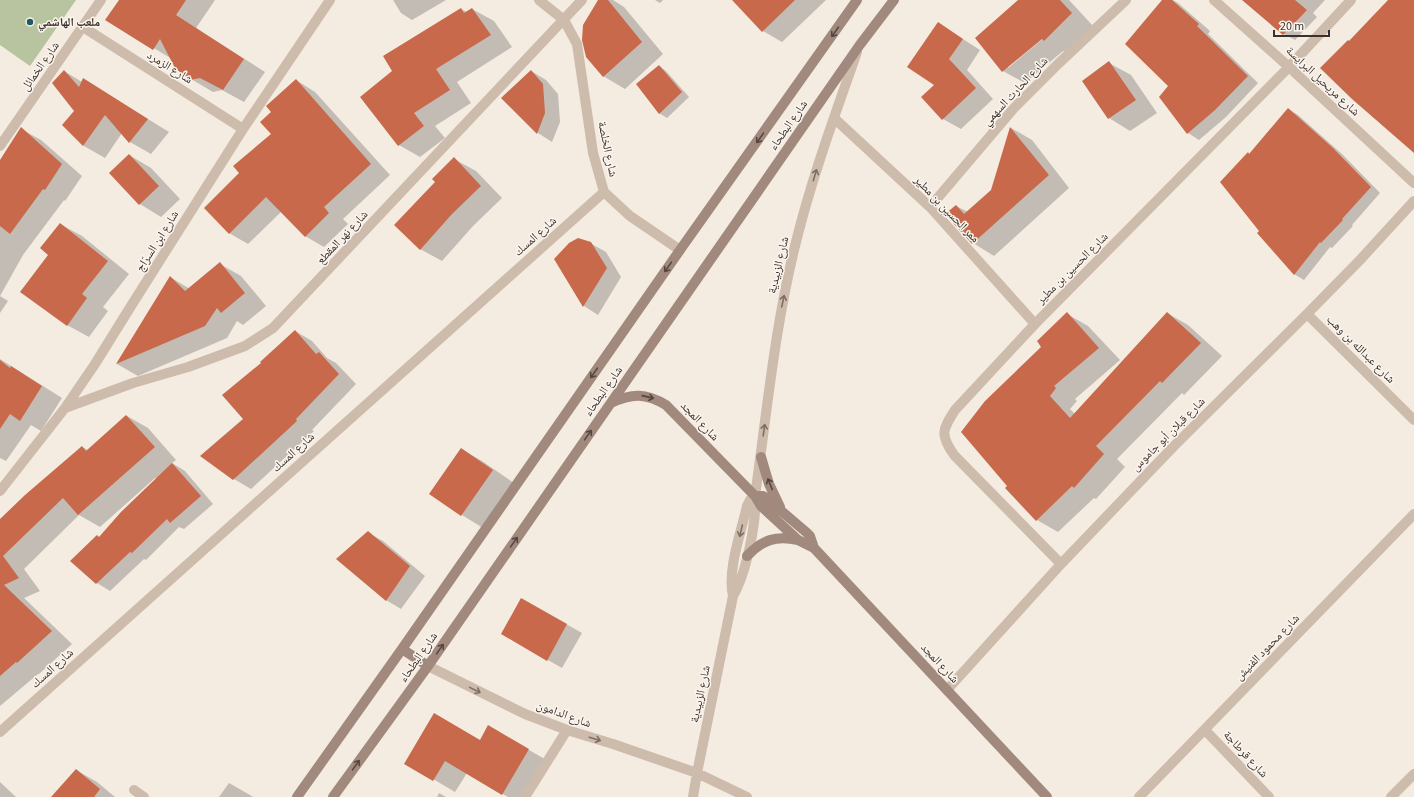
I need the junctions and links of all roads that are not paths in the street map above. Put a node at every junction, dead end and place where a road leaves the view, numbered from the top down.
1 (101, 0) edge
2 (330, 0) edge
3 (539, 0) edge
4 (582, 0) edge
5 (857, 0) edge
6 (894, 0) edge
7 (1126, 0) edge
8 (1214, 0) edge
9 (1351, 0) edge
10 (564, 20) junction
11 (83, 27) junction
12 (859, 46) junction
13 (1289, 67) junction
14 (834, 118) junction
15 (243, 129) junction
16 (0, 146) edge
17 (1414, 183) edge
18 (604, 192) junction
19 (1414, 201) edge
20 (930, 207) junction
21 (680, 250) junction
22 (1307, 314) junction
23 (1036, 324) junction
24 (611, 403) junction
25 (65, 408) junction
26 (1414, 420) edge
27 (761, 457) junction
28 (0, 491) edge
29 (756, 496) junction
30 (782, 511) junction
31 (1414, 514) edge
32 (798, 540) junction
33 (814, 548) junction
34 (747, 556) junction
35 (1061, 564) junction
36 (733, 596) junction
37 (402, 649) junction
38 (428, 666) junction
39 (947, 690) junction
40 (567, 730) junction
41 (1205, 730) junction
42 (0, 732) edge
43 (697, 773) junction
44 (1414, 774) edge
45 (134, 790) dead end
46 (144, 797) edge
47 (297, 797) edge
48 (333, 797) edge
49 (525, 797) edge
50 (693, 797) edge
51 (747, 797) edge
52 (1047, 797) edge
53 (1139, 797) edge
54 (1269, 797) edge
55 (1392, 797) edge

1 - 11 street, شارع الخمائل
2 - 15 street, شارع ابن السرّاج
3 - 10 street
4 - 10 street, شارع نهر المقطع
5 -> 21 street, شارع البطحاء
6 - 12 street, شارع البطحاء
7 - 20 street, شارع الحارث السهمي
8 - 13 street, شارع مريحيل البرايسة
9 - 13 street, شارع الحسين بن مطير
10 - 18 street, شارع الخلصة
10 - 25 street, شارع نهر المقطع
11 - 15 street, شارع الزمرد
11 - 16 street, شارع الخمائل
12 - 14 street, شارع الزبيدية
12 - 24 street, شارع البطحاء
13 - 17 street, شارع مريحيل البرايسة
13 - 23 street, شارع الحسين بن مطير
14 - 20 street, ممر الحسين بن مطير
27 -> 14 street, شارع الزبيدية
15 - 25 street, شارع ابن السرّاج
18 - 21 street, شارع الخلصة
18 - 42 street, شارع المسك
19 - 22 street, شارع قبلان أبو جاموس
20 - 23 street, ممر الحسين بن مطير
21 -> 37 street, شارع البطحاء
22 - 26 street, شارع عبدالله بن وهب
22 - 35 street, شارع قبلان أبو جاموس
23 - 35 street, شارع الحسين بن مطير
24 -> 29 street, شارع المجد
38 -> 24 street, شارع البطحاء
25 - 28 street, شارع ابن السرّاج
27 - 29 street, شارع الزبيدية
30 -> 27 street
29 - 30 street, شارع المجد
29 - 32 street, شارع المجد
29 - 34 street, شارع الزبيدية
29 -> 36 street, شارع الزبيدية
30 - 33 street, شارع المجد
31 - 41 street, شارع محمود الفنيش
32 - 33 street, شارع المجد
32 - 34 street
33 - 39 street, شارع المجد
34 - 36 street, شارع الزبيدية
35 - 39 street, شارع قبلان أبو جاموس
36 - 43 street, شارع الزبيدية
37 - 38 street
37 - 47 street, شارع البطحاء
38 -> 40 street, شارع الدامون
48 -> 38 street, شارع البطحاء
39 - 52 street, شارع المجد
40 -> 43 street, شارع الدامون
40 - 49 street
41 - 53 street, شارع محمود الفنيش
41 - 54 street, شارع قرطاجة
43 - 50 street, شارع الزبيدية
43 - 51 street, شارع الدامون
44 - 55 street
45 - 46 street

